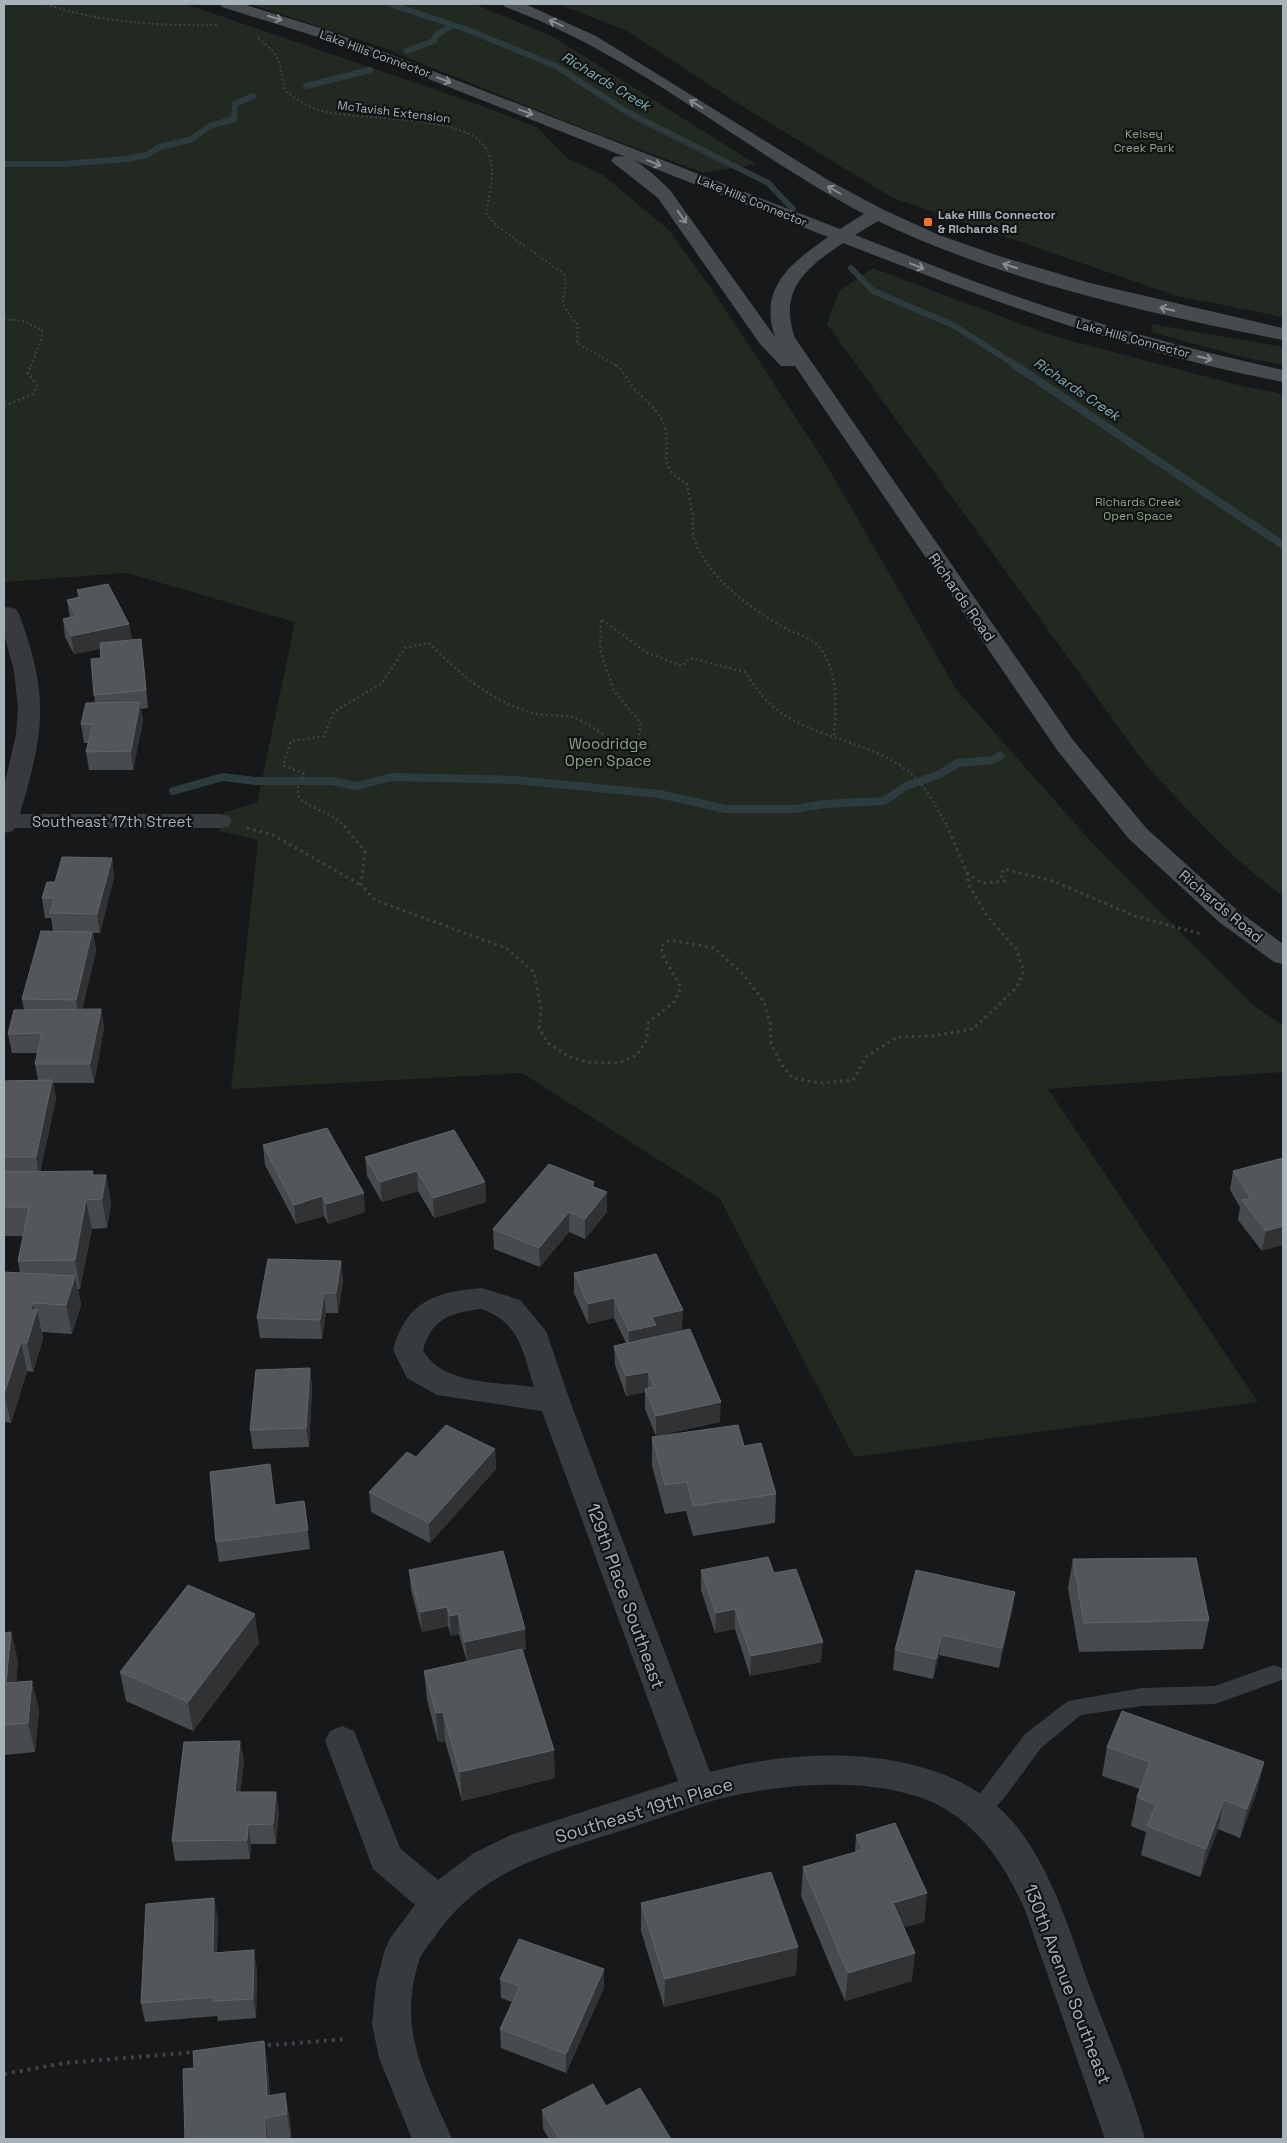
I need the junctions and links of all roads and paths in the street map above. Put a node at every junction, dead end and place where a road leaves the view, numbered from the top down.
1 (46, 4) edge
2 (228, 4) edge
3 (511, 4) edge
4 (225, 26) dead end
5 (257, 37) dead end
6 (560, 126) junction
7 (877, 214) junction
8 (840, 236) junction
9 (4, 319) edge
10 (1283, 334) edge
11 (1283, 376) edge
12 (4, 406) edge
13 (837, 416) junction
14 (8, 614) dead end
15 (834, 737) junction
16 (220, 821) joint
17 (4, 823) edge
18 (967, 873) junction
19 (361, 885) junction
20 (1201, 934) dead end
21 (1283, 956) edge
22 (554, 1401) dead end
23 (1274, 1674) dead end
24 (342, 1741) dead end
25 (698, 1790) junction
26 (965, 1804) junction
27 (438, 1903) junction
28 (347, 2039) dead end
29 (258, 2046) edge
30 (200, 2052) edge
31 (4, 2074) edge
32 (432, 2139) edge
33 (1125, 2139) edge

1 - 4 path
2 -> 6 main road, Lake Hills Connector
7 -> 3 main road
5 - 15 path, McTavish Extension
6 -> 8 main road, Lake Hills Connector
6 -> 13 main road
7 - 8 main road, Richards Road
10 -> 7 main road
8 -> 11 main road, Lake Hills Connector
8 - 13 main road, Richards Road
9 - 12 path
13 - 21 main road, Richards Road
14 - 17 street
15 - 18 path
15 - 19 path
16 - 17 street, Southeast 17th Street
16 - 19 path
18 - 19 path
18 - 20 path
22 - 25 street, 129th Place Southeast
23 - 26 lane
24 - 27 street
25 - 26 street, Southeast 19th Place
25 - 27 street, Southeast 19th Place
26 - 33 street, 130th Avenue Southeast
27 - 32 street, Southeast 19th Place
28 - 29 path
30 - 31 path

